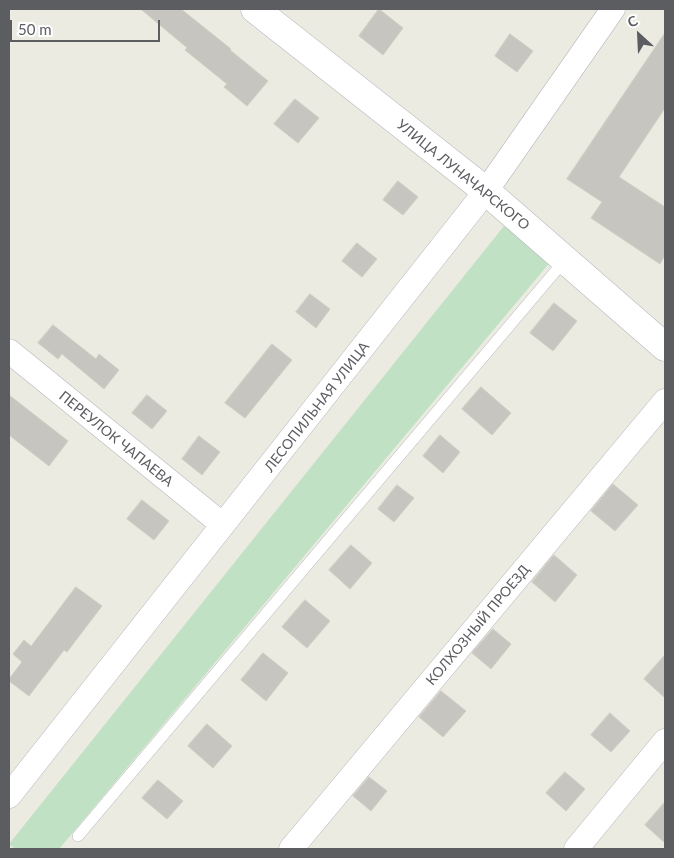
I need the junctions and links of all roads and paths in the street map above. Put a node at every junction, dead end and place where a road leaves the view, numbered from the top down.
1 (256, 9) edge
2 (613, 9) edge
3 (486, 191) junction
4 (565, 260) junction
5 (665, 347) edge
6 (9, 352) edge
7 (665, 401) edge
8 (223, 526) junction
9 (665, 741) edge
10 (9, 796) edge
11 (78, 836) dead end
12 (291, 849) edge
13 (576, 849) edge

1 - 3 street, УЛИЦА ЛУНАЧАРСКОГО
2 - 3 street, ЛЕСОПИЛЬНАЯ УЛИЦА
3 - 4 street, УЛИЦА ЛУНАЧАРСКОГО
3 - 8 street, ЛЕСОПИЛЬНАЯ УЛИЦА
4 - 5 street, УЛИЦА ЛУНАЧАРСКОГО
4 - 11 lane
6 - 8 street, ПЕРЕУЛОК ЧАПАЕВА
7 - 12 street, КОЛХОЗНЫЙ ПРОЕЗД
8 - 10 street, ЛЕСОПИЛЬНАЯ УЛИЦА
9 - 13 street

